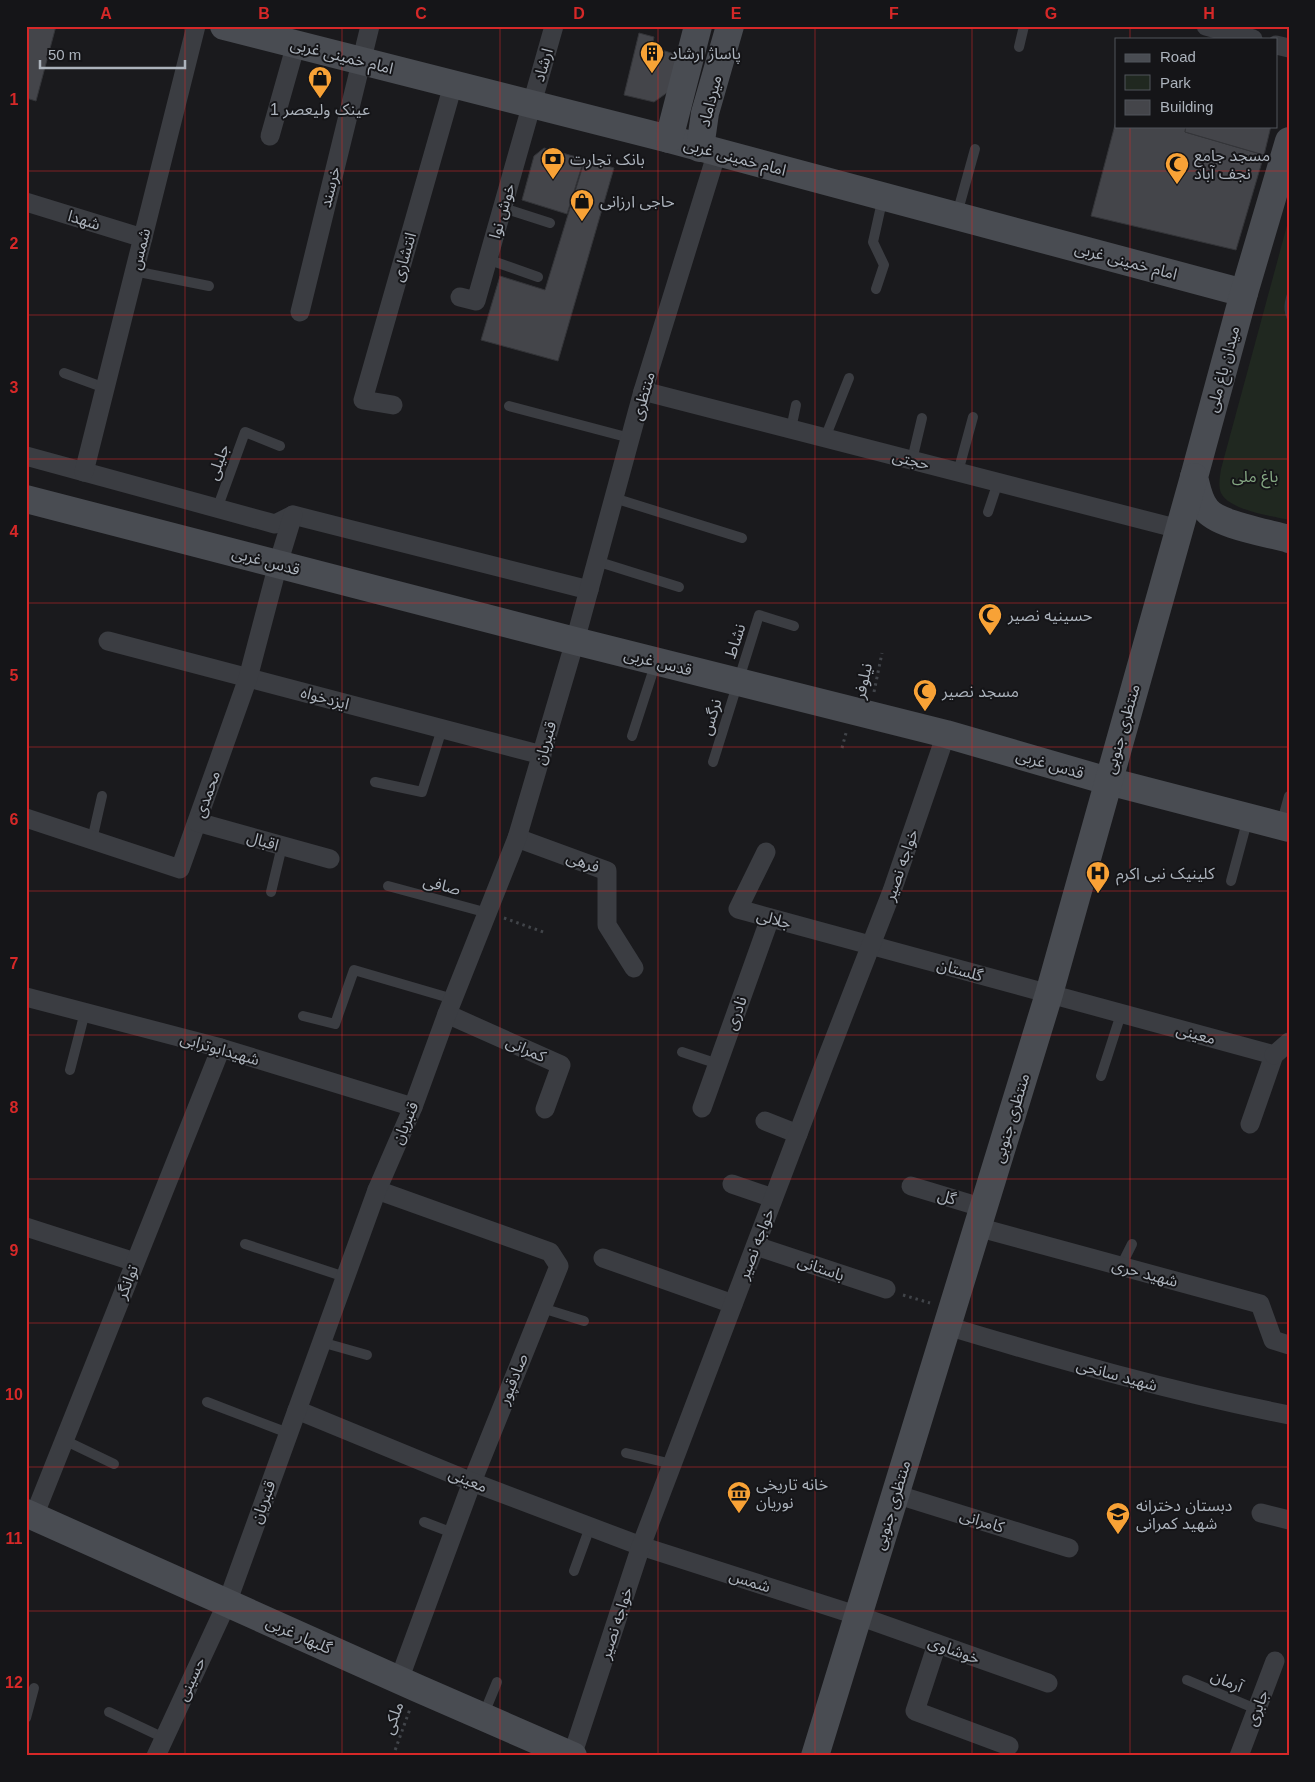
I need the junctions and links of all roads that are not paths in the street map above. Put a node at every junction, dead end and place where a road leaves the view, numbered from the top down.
1 (196, 26) edge
2 (224, 26) edge
3 (370, 26) edge
4 (554, 26) edge
5 (698, 26) edge
6 (730, 26) edge
7 (1024, 26) edge
8 (1206, 26) edge
9 (1250, 38) edge
10 (296, 44) junction
11 (1020, 47) dead end
12 (361, 62) junction
13 (453, 85) junction
14 (532, 104) junction
15 (270, 136) dead end
16 (669, 139) junction
17 (1289, 141) edge
18 (975, 148) dead end
19 (709, 150) junction
20 (884, 196) junction
21 (26, 202) edge
22 (503, 208) junction
23 (957, 215) junction
24 (550, 222) dead end
25 (143, 238) junction
26 (488, 259) junction
27 (134, 271) junction
28 (538, 277) dead end
29 (209, 286) dead end
30 (876, 289) dead end
31 (1244, 293) junction
32 (460, 297) dead end
33 (300, 312) dead end
34 (64, 373) dead end
35 (849, 378) dead end
36 (105, 388) junction
37 (643, 391) junction
38 (393, 405) dead end
39 (796, 405) dead end
40 (509, 406) dead end
41 (973, 417) dead end
42 (922, 418) dead end
43 (791, 429) junction
44 (630, 438) junction
45 (825, 438) junction
46 (280, 446) dead end
47 (26, 456) edge
48 (912, 460) junction
49 (84, 472) junction
50 (958, 472) junction
51 (1194, 476) junction
52 (998, 482) junction
53 (614, 498) junction
54 (26, 499) edge
55 (217, 509) junction
56 (988, 512) dead end
57 (293, 515) junction
58 (1179, 529) junction
59 (742, 538) dead end
60 (1289, 539) edge
61 (596, 562) junction
62 (278, 564) junction
63 (679, 587) dead end
64 (589, 590) junction
65 (794, 626) dead end
66 (108, 641) dead end
67 (575, 641) junction
68 (656, 661) junction
69 (248, 678) junction
70 (738, 682) junction
71 (442, 729) junction
72 (946, 734) junction
73 (632, 736) dead end
74 (542, 755) junction
75 (713, 762) dead end
76 (1108, 781) junction
77 (375, 782) dead end
78 (102, 796) dead end
79 (1289, 796) edge
80 (1248, 817) junction
81 (26, 818) edge
82 (197, 822) junction
83 (1285, 827) edge
84 (518, 838) junction
85 (92, 840) junction
86 (282, 846) junction
87 (766, 852) dead end
88 (330, 859) dead end
89 (1231, 881) dead end
90 (388, 886) dead end
91 (271, 892) dead end
92 (488, 913) junction
93 (770, 918) junction
94 (871, 945) junction
95 (634, 968) dead end
96 (1049, 994) junction
97 (26, 997) edge
98 (450, 1006) junction
99 (85, 1012) junction
100 (1120, 1014) junction
101 (303, 1016) dead end
102 (1289, 1042) edge
103 (221, 1048) junction
104 (682, 1052) dead end
105 (1274, 1056) junction
106 (718, 1064) junction
107 (70, 1070) dead end
108 (1101, 1076) dead end
109 (413, 1107) junction
110 (702, 1108) dead end
111 (545, 1109) dead end
112 (765, 1121) dead end
113 (1250, 1124) dead end
114 (798, 1134) junction
115 (732, 1184) dead end
116 (911, 1186) dead end
117 (377, 1190) junction
118 (774, 1198) junction
119 (980, 1217) junction
120 (26, 1227) edge
121 (245, 1244) dead end
122 (1132, 1244) dead end
123 (756, 1246) junction
124 (603, 1258) dead end
125 (135, 1262) junction
126 (1121, 1266) junction
127 (345, 1277) junction
128 (886, 1289) road end
129 (733, 1304) junction
130 (542, 1308) junction
131 (949, 1318) junction
132 (584, 1321) dead end
133 (321, 1342) junction
134 (1289, 1344) edge
135 (367, 1355) dead end
136 (207, 1402) dead end
137 (297, 1410) junction
138 (1289, 1415) edge
139 (288, 1433) junction
140 (64, 1440) junction
141 (626, 1453) dead end
142 (114, 1464) dead end
143 (672, 1464) junction
144 (472, 1482) junction
145 (895, 1494) junction
146 (1261, 1513) dead end
147 (30, 1514) edge
148 (1289, 1520) edge
149 (424, 1522) dead end
150 (590, 1527) junction
151 (453, 1533) junction
152 (641, 1546) junction
153 (1069, 1548) dead end
154 (574, 1571) dead end
155 (227, 1603) junction
156 (859, 1616) junction
157 (937, 1644) junction
158 (1275, 1661) dead end
159 (1187, 1680) dead end
160 (497, 1682) dead end
161 (1048, 1683) dead end
162 (408, 1684) junction
163 (34, 1688) dead end
164 (1256, 1709) junction
165 (108, 1712) dead end
166 (482, 1717) junction
167 (26, 1718) edge
168 (164, 1738) junction
169 (1009, 1746) dead end
170 (156, 1756) edge
171 (573, 1756) edge
172 (815, 1756) edge
173 (1239, 1756) edge

1 - 25 street, شمس
2 - 10 main road, امام خمینی غربی
3 - 12 street, خرسند
4 - 14 street, ارشاد
5 - 16 main road, میرداماد
6 - 19 main road, میرداماد
7 - 11 lane
8 - 9 street
10 - 12 main road, امام خمینی غربی
10 - 15 street
12 - 13 main road, امام خمینی غربی
12 - 33 street, خرسند
13 - 14 main road, امام خمینی غربی
13 - 38 street, انتشاری
14 - 16 main road, امام خمینی غربی
14 - 22 street, خوش نوا
16 - 19 main road, امام خمینی غربی
17 - 31 main road, میدان باغ ملی
18 - 23 lane
19 - 20 main road, امام خمینی غربی
19 - 37 street, منتظری
20 - 23 main road, امام خمینی غربی
20 - 30 lane
21 - 25 street, شهدا
22 - 24 lane
22 - 26 street, خوش نوا
23 - 31 main road, امام خمینی غربی
25 - 27 street, شمس
26 - 28 lane
26 - 32 street, خوش نوا
27 - 29 lane
27 - 36 street, شمس
31 - 51 main road, میدان باغ ملی
34 - 36 lane
35 - 45 lane
36 - 49 street, شمس
37 - 43 street, حجتی
37 - 44 street, منتظری
39 - 43 lane
40 - 44 lane
41 - 50 lane
42 - 48 lane
43 - 45 street, حجتی
44 - 53 street, منتظری
45 - 48 street, حجتی
46 - 55 lane, جلیلی
47 - 49 street
48 - 50 street, حجتی
49 - 55 street
50 - 52 street, حجتی
51 - 58 main road, منتظری جنوبی
51 - 60 main road, میدان باغ ملی
52 - 56 lane
52 - 58 street, حجتی
53 - 59 lane
53 - 61 street, منتظری
54 - 62 main road, قدس غربی
55 - 57 street
57 - 62 street, محمدی
57 - 64 street
58 - 76 main road, منتظری جنوبی
61 - 63 lane
61 - 64 street, منتظری
62 - 67 main road, قدس غربی
62 - 69 street, محمدی
64 - 67 street, منتظری
65 - 70 lane, نشاط
66 - 69 street, ایزدخواه
67 - 68 main road, قدس غربی
67 - 74 street, قنبریان
68 - 70 main road, قدس غربی
68 - 73 lane
69 - 71 street, ایزدخواه
69 - 82 street, محمدی
70 - 72 main road, قدس غربی
70 - 75 lane, نرگس
71 - 74 street, ایزدخواه
71 - 77 lane
72 - 76 main road, قدس غربی
72 - 94 street, خواجه نصیر
74 - 84 street, قنبریان
76 - 80 main road, قدس غربی
76 - 96 main road, منتظری جنوبی
78 - 85 lane
79 - 83 lane
80 - 83 main road, قدس غربی
80 - 89 lane
81 - 85 street, محمدی
82 - 85 street, محمدی
82 - 86 street, اقبال
84 - 92 street, قنبریان
84 - 95 street, فرهی
86 - 88 street, اقبال
86 - 91 lane
87 - 93 street, جلالی
90 - 92 lane, صافی
92 - 98 street, قنبریان
93 - 94 street, جلالی
93 - 106 street, نادری
94 - 96 street, گلستان
94 - 114 street, خواجه نصیر
96 - 100 street, معینی
96 - 119 main road, منتظری جنوبی
97 - 99 street, شهیدابوترابی
98 - 101 lane
98 - 109 street, قنبریان
98 - 111 street, کمرانی
99 - 103 street, شهیدابوترابی
99 - 107 lane
100 - 105 street, معینی
100 - 108 lane
102 - 105 street
103 - 109 street, شهیدابوترابی
103 - 125 street, توانگر
104 - 106 lane
105 - 113 street
106 - 110 street, نادری
109 - 117 street, قنبریان
112 - 114 street
114 - 118 street, خواجه نصیر
115 - 118 street
116 - 119 street, گل
117 - 127 street, قنبریان
117 - 130 street, صادقپور
118 - 123 street, خواجه نصیر
119 - 126 street, شهید حری
119 - 131 main road, منتظری جنوبی
120 - 125 street
121 - 127 lane
122 - 126 lane
123 - 128 street, باستانی
123 - 129 street, خواجه نصیر
124 - 129 street
125 - 140 street, توانگر
126 - 134 street, شهید حری
127 - 133 street, قنبریان
129 - 143 street, خواجه نصیر
130 - 132 lane
130 - 144 street, صادقپور
131 - 138 street, شهید سانحی
131 - 145 main road, منتظری جنوبی
133 - 135 lane
133 - 137 street, قنبریان
136 - 139 lane
137 - 139 street, قنبریان
137 - 144 street, معینی
139 - 155 street, قنبریان
140 - 142 lane
140 - 147 street, توانگر
141 - 143 lane
143 - 152 street, خواجه نصیر
144 - 150 street, معینی
144 - 151 street, صادقپور
145 - 153 street, کامرانی
145 - 156 main road, منتظری جنوبی
146 - 148 street
147 - 155 main road, گلبهار غربی
149 - 151 lane
150 - 152 street, معینی
150 - 154 lane
151 - 162 street, صادقپور
152 - 156 street, شمس
152 - 171 street, خواجه نصیر
155 - 162 main road, گلبهار غربی
155 - 168 street, حسینی
156 - 157 street, خوشاوی
156 - 172 main road, منتظری جنوبی
157 - 161 street, خوشاوی
157 - 169 street
158 - 164 street, جابری
159 - 164 lane, آرمان
160 - 166 lane
162 - 166 main road, گلبهار غربی
163 - 167 lane
164 - 173 street, جابری
165 - 168 lane
166 - 171 main road, گلبهار غربی
168 - 170 street, حسینی

